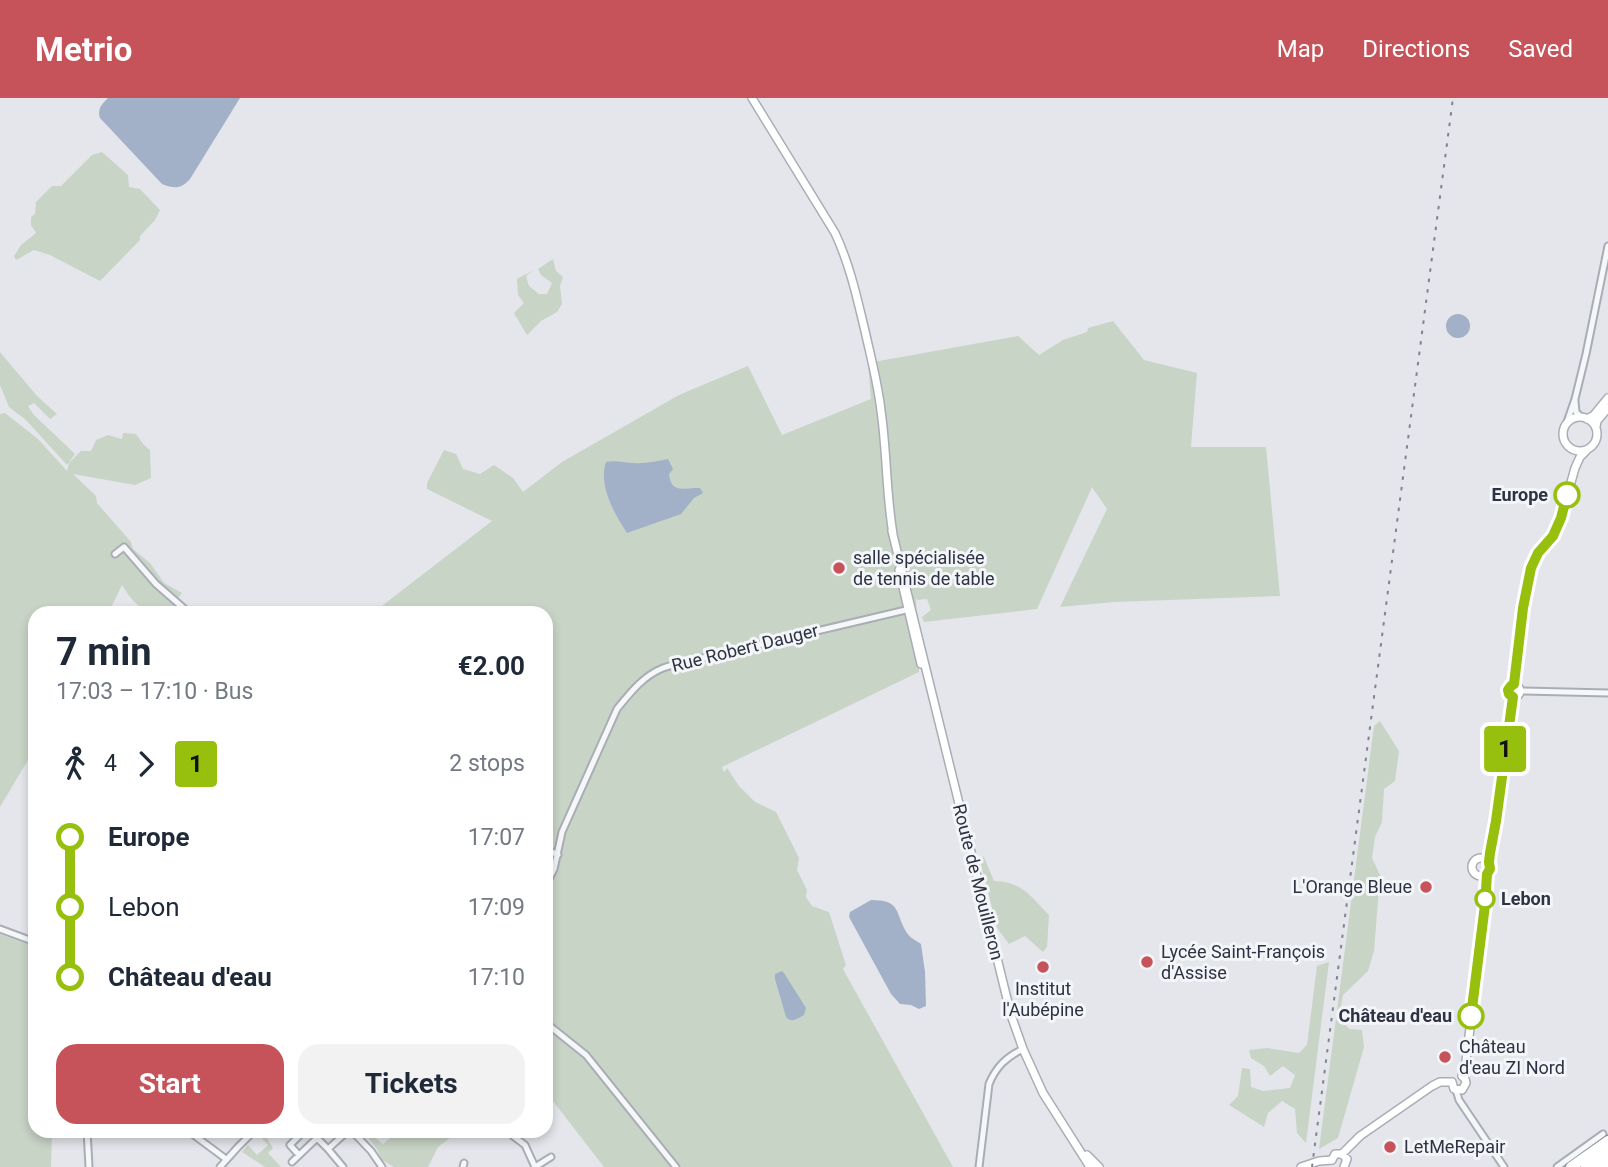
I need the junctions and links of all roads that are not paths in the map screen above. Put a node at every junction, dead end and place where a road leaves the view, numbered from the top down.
1 (751, 98) edge
2 (1608, 246) edge
3 (1608, 398) edge
4 (1575, 399) junction
5 (1608, 408) edge
6 (1584, 418) junction
7 (1567, 422) junction
8 (1596, 427) junction
9 (1573, 451) junction
10 (1586, 451) junction
11 (1574, 468) junction
12 (892, 531) junction
13 (115, 554) dead end
14 (909, 597) junction
15 (181, 606) edge
16 (908, 609) junction
17 (922, 648) junction
18 (1514, 684) junction
19 (1521, 691) junction
20 (1608, 693) edge
21 (1513, 697) junction
22 (938, 715) junction
23 (1493, 838) junction
24 (553, 852) edge
25 (558, 855) junction
26 (1479, 858) junction
27 (1489, 862) junction
28 (553, 871) edge
29 (1487, 874) junction
30 (1476, 875) junction
31 (1485, 895) junction
32 (0, 929) edge
33 (28, 940) edge
34 (553, 1029) edge
35 (1023, 1049) junction
36 (1462, 1076) junction
37 (1457, 1087) junction
38 (1071, 1135) junction
39 (1605, 1137) edge
40 (88, 1138) edge
41 (198, 1138) edge
42 (247, 1138) edge
43 (298, 1138) edge
44 (317, 1138) joint
45 (341, 1138) edge
46 (358, 1138) edge
47 (516, 1138) edge
48 (328, 1149) junction
49 (1608, 1152) edge
50 (1342, 1154) junction
51 (299, 1155) junction
52 (551, 1157) dead end
53 (226, 1159) junction
54 (292, 1162) dead end
55 (1608, 1162) edge
56 (1333, 1163) edge
57 (89, 1167) edge
58 (220, 1167) edge
59 (343, 1167) edge
60 (382, 1167) edge
61 (535, 1167) edge
62 (676, 1167) edge
63 (979, 1167) edge
64 (1090, 1167) edge
65 (1099, 1167) edge
66 (1301, 1167) edge
67 (1344, 1167) edge
68 (1504, 1167) edge
69 (1557, 1167) edge
70 (1571, 1167) edge
71 (1586, 1167) edge
72 (1600, 1167) edge

1 - 12 street
2 - 4 street
3 - 6 street
4 - 6 street
4 - 7 street
5 - 8 street
6 - 7 street
6 - 8 street
7 - 9 street
8 - 10 street
9 - 10 street
9 - 11 street
10 - 11 street
11 - 18 street
12 - 14 street, Route de Mouilleron
12 - 16 street, Route de Mouilleron
13 - 15 street
14 - 16 street
14 - 17 street, Route de Mouilleron
16 - 17 street
16 - 22 street, Route de Mouilleron
16 - 25 street, Rue Robert Dauger
17 - 22 street, Route de Mouilleron
18 - 19 street
18 - 21 street
19 - 20 street
19 - 21 street
21 - 23 street
22 - 35 street, Route de Mouilleron
23 - 26 street
23 - 27 street
24 - 25 street
25 - 28 street, Rue Robert Dauger
26 - 27 street
26 - 30 street
27 - 29 street
29 - 30 street
29 - 31 street
30 - 31 street
31 - 36 street
32 - 33 street
34 - 62 street
35 - 38 street, Route de Mouilleron
35 - 63 street
36 - 37 street
36 - 37 street
37 - 50 street
37 - 68 street
38 - 64 street
38 - 65 street
39 - 69 street
39 - 70 highway
40 - 57 street
41 - 53 street
42 - 53 street
43 - 51 street
44 - 48 street
44 - 51 street
45 - 48 street
46 - 60 street
47 - 61 street
48 - 59 street
49 - 71 highway
50 - 56 street
50 - 67 street
51 - 54 street
52 - 61 street
53 - 58 street
55 - 72 highway
56 - 66 street

